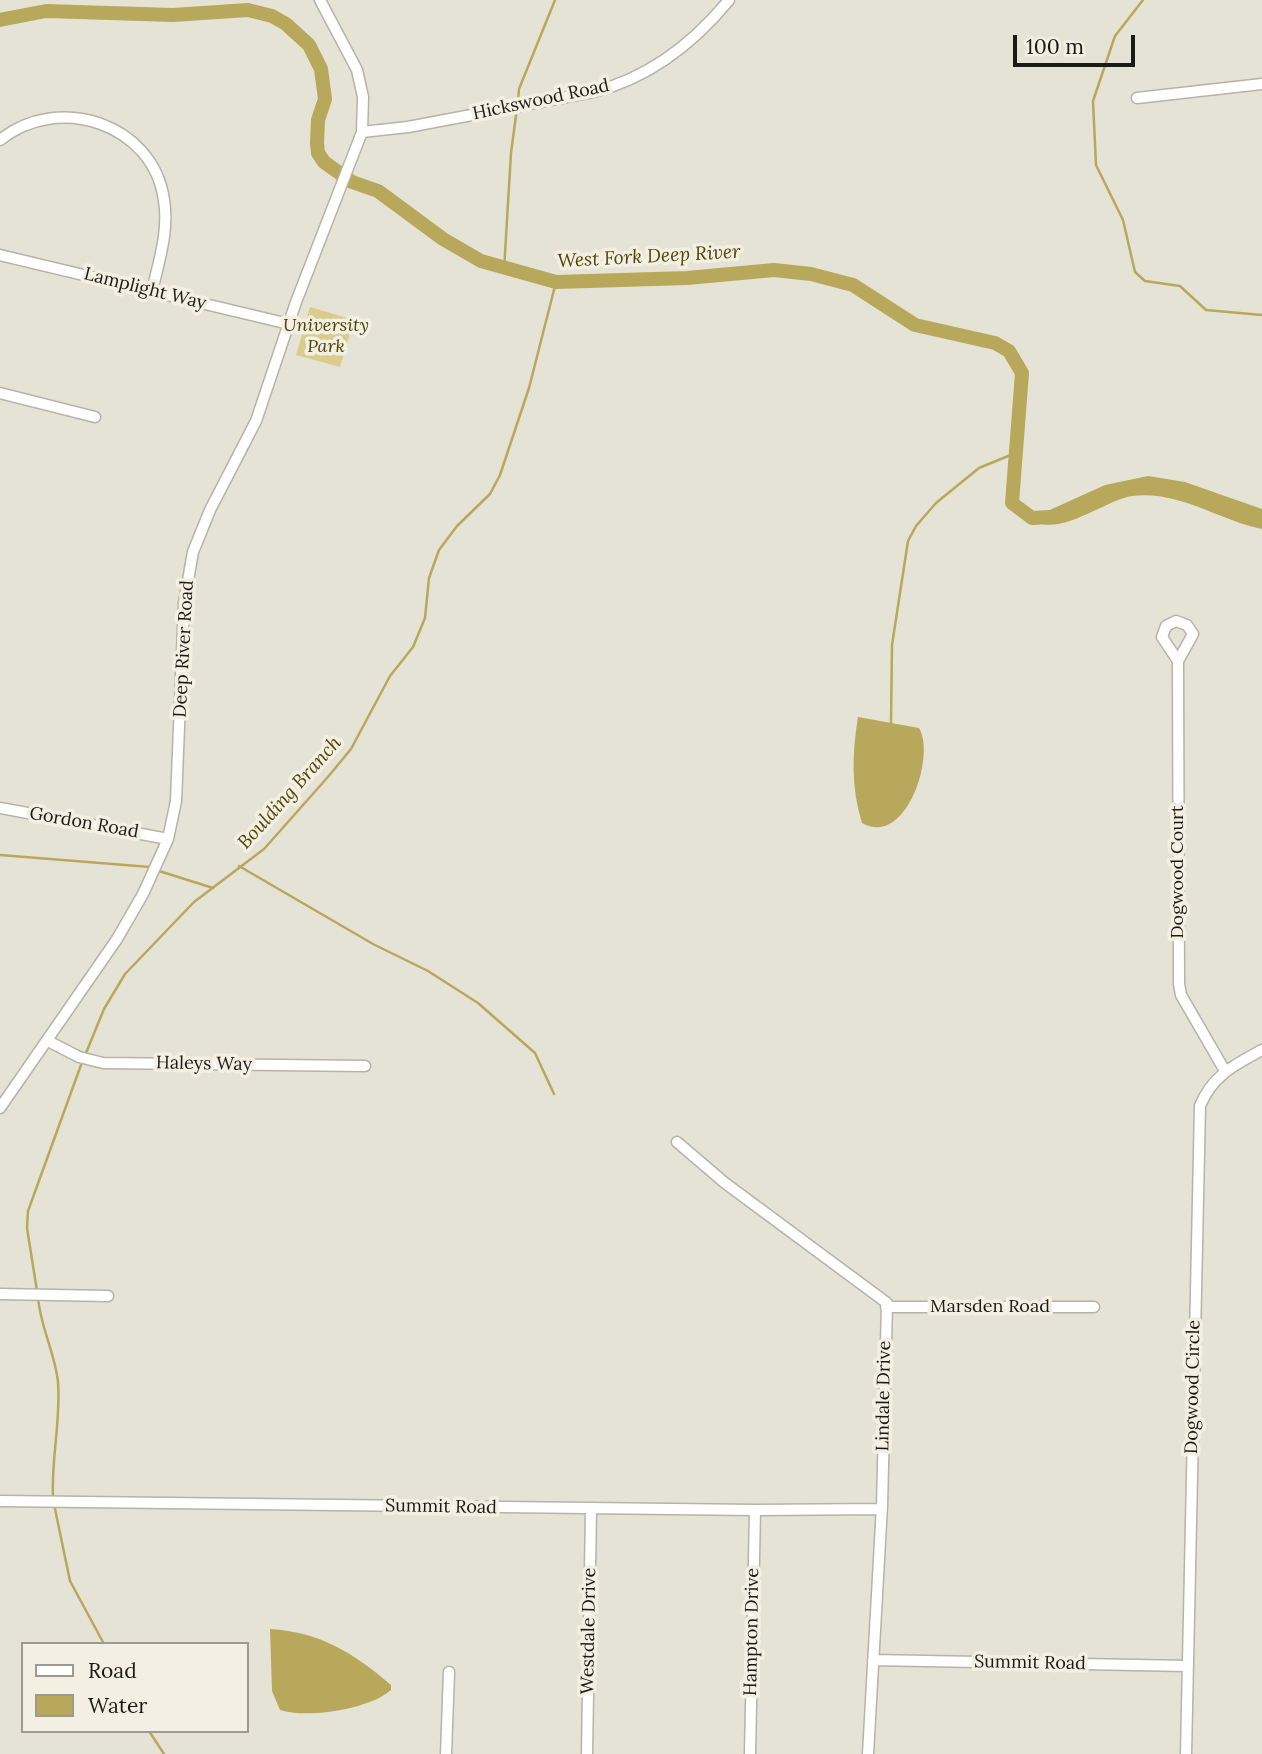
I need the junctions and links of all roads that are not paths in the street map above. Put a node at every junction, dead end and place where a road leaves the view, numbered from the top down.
1 (320, 0) edge
2 (729, 0) edge
3 (1262, 83) edge
4 (1137, 98) dead end
5 (362, 132) junction
6 (0, 141) edge
7 (0, 255) edge
8 (152, 291) junction
9 (289, 324) junction
10 (0, 393) edge
11 (95, 417) dead end
12 (1178, 661) dead end
13 (0, 808) edge
14 (168, 839) junction
15 (48, 1041) junction
16 (1262, 1050) edge
17 (365, 1066) dead end
18 (1225, 1071) junction
19 (0, 1108) edge
20 (677, 1142) dead end
21 (0, 1294) edge
22 (108, 1296) dead end
23 (887, 1307) junction
24 (1094, 1307) dead end
25 (0, 1501) edge
26 (881, 1508) junction
27 (591, 1509) junction
28 (755, 1510) junction
29 (873, 1660) junction
30 (1187, 1666) junction
31 (449, 1672) dead end
32 (446, 1754) edge
33 (587, 1754) edge
34 (750, 1754) edge
35 (868, 1754) edge
36 (1186, 1754) edge

1 - 5 street, Deep River Road
2 - 5 street, Hickswood Road
3 - 4 street
5 - 9 street, Deep River Road
6 - 8 street
7 - 8 street, Lamplight Way
8 - 9 street, Lamplight Way
9 - 14 street, Deep River Road
10 - 11 street
12 - 18 street, Dogwood Court
13 - 14 street, Gordon Road
14 - 15 street, Deep River Road
15 - 17 street, Haleys Way
15 - 19 street, Deep River Road
16 - 18 street, Dogwood Circle
18 - 30 street, Dogwood Circle
20 - 23 street
21 - 22 street
23 - 24 street, Marsden Road
23 - 26 street, Lindale Drive
25 - 27 street, Summit Road
26 - 28 street, Summit Road
26 - 29 street, Lindale Drive
27 - 28 street, Summit Road
27 - 33 street, Westdale Drive
28 - 34 street, Hampton Drive
29 - 30 street, Summit Road
29 - 35 street, Lindale Drive
30 - 36 street, Dogwood Circle
31 - 32 street

